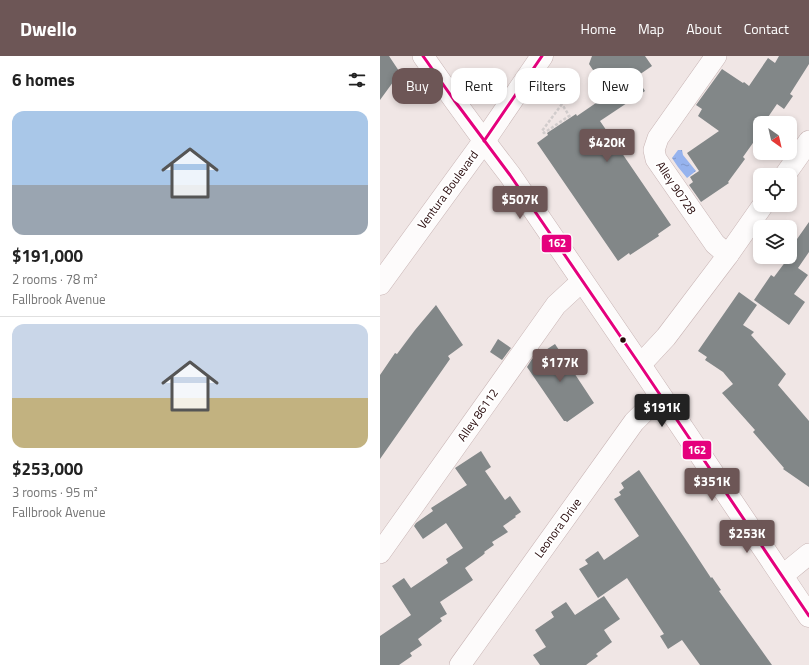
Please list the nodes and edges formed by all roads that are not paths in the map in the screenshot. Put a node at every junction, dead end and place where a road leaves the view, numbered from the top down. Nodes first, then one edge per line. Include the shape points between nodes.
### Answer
1 (423, 56) edge
2 (542, 56) edge
3 (716, 56) edge
4 (484, 141) junction
5 (809, 141) edge
6 (790, 168) edge
7 (759, 212) edge
8 (728, 256) junction
9 (582, 281) junction
10 (380, 284) edge
11 (640, 365) junction
12 (660, 396) junction
13 (380, 553) edge
14 (809, 554) edge
15 (782, 576) junction
16 (809, 616) edge
17 (460, 665) edge

1 - 4 street
2 - 4 main road, Ventura Boulevard
3 - 8 street, Alley 90728 via 658,138 654,150 656,159 714,244
4 - 9 main road
4 - 10 main road, Ventura Boulevard
5 - 6 street
7 - 8 street
8 - 11 street via 666,337
9 - 11 main road
9 - 13 street, Alley 86112 via 556,305
11 - 12 main road
12 - 15 main road
12 - 17 street, Leonora Drive via 634,422
14 - 15 street
15 - 16 main road

